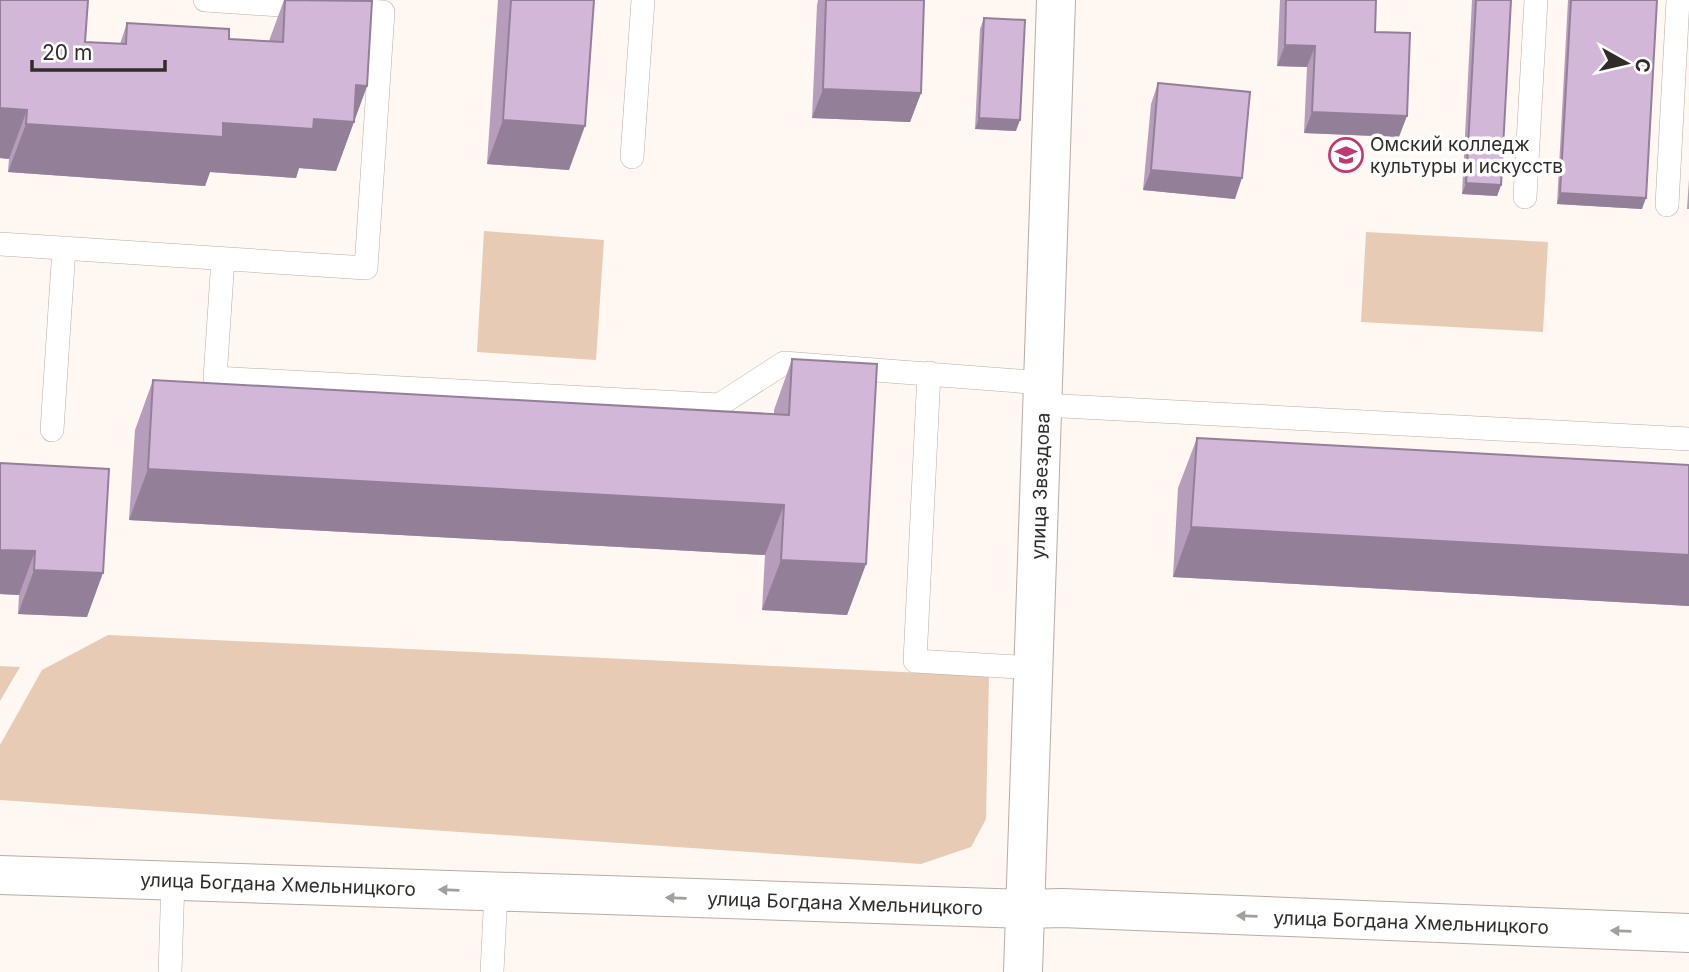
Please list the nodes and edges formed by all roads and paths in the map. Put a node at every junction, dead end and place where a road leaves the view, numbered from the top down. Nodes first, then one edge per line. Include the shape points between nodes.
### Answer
1 (205, 0) edge
2 (643, 0) edge
3 (1056, 0) edge
4 (1536, 0) edge
5 (1678, 0) edge
6 (632, 156) dead end
7 (1525, 197) dead end
8 (1667, 205) dead end
9 (0, 244) edge
10 (64, 248) junction
11 (223, 259) junction
12 (929, 373) junction
13 (1043, 394) junction
14 (52, 430) dead end
15 (1689, 439) edge
16 (1034, 668) junction
17 (0, 875) edge
18 (173, 881) junction
19 (496, 892) junction
20 (1025, 909) junction
21 (1689, 933) edge
22 (170, 972) edge
23 (492, 972) edge
24 (1023, 972) edge

1 - 11 lane via 383,12 366,268
2 - 6 lane
3 - 13 main road, улица Звездова
4 - 7 lane
5 - 8 lane
9 - 10 lane
10 - 11 lane
10 - 14 lane
11 - 12 lane via 215,377 719,405 784,363
12 - 13 lane
12 - 16 lane via 915,661
13 - 15 lane
13 - 16 main road, улица Звездова
16 - 20 main road, улица Звездова
17 - 18 main road, улица Богдана Хмельницкого
19 -> 18 main road, улица Богдана Хмельницкого
18 - 22 lane
20 -> 19 main road, улица Богдана Хмельницкого
19 - 23 lane
21 -> 20 main road, улица Богдана Хмельницкого
20 - 24 main road, улица Звездова

